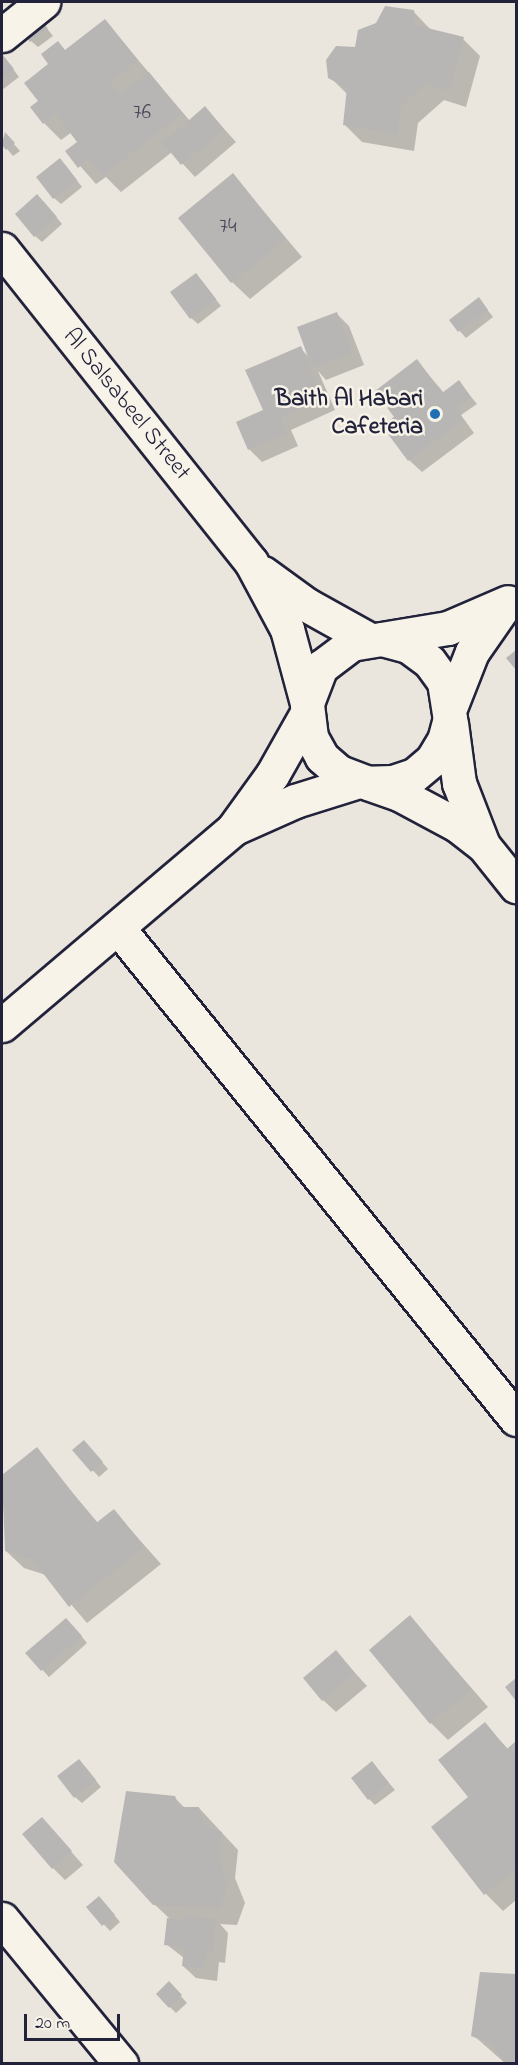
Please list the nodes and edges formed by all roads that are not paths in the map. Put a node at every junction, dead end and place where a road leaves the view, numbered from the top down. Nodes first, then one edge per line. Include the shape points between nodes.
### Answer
1 (43, 2) edge
2 (2, 34) edge
3 (2, 249) edge
4 (251, 562) junction
5 (512, 598) edge
6 (376, 639) junction
7 (306, 709) junction
8 (450, 713) junction
9 (364, 782) junction
10 (233, 830) junction
11 (483, 845) junction
12 (516, 886) edge
13 (118, 928) junction
14 (2, 1025) edge
15 (516, 1419) edge
16 (2, 1919) edge
17 (121, 2064) edge

1 - 2 street
3 - 4 street, Al Salsabeel Street
4 - 6 street, Al Salsabeel Street via 307,605
4 - 7 street, Al Salsabeel Street via 287,629
5 - 6 street via 448,628
5 - 8 street via 472,652
6 - 7 street via 351,644 321,667
6 - 8 street via 408,646 429,661 444,682
7 - 9 street via 311,737 322,757 339,772
7 - 10 street via 272,775
8 - 9 street via 444,740 432,760 414,775 392,783
8 - 11 street via 459,783
9 - 10 street via 295,801
9 - 11 street via 429,808
10 - 13 street
11 - 12 street
13 - 14 street
13 - 15 street
16 - 17 street

